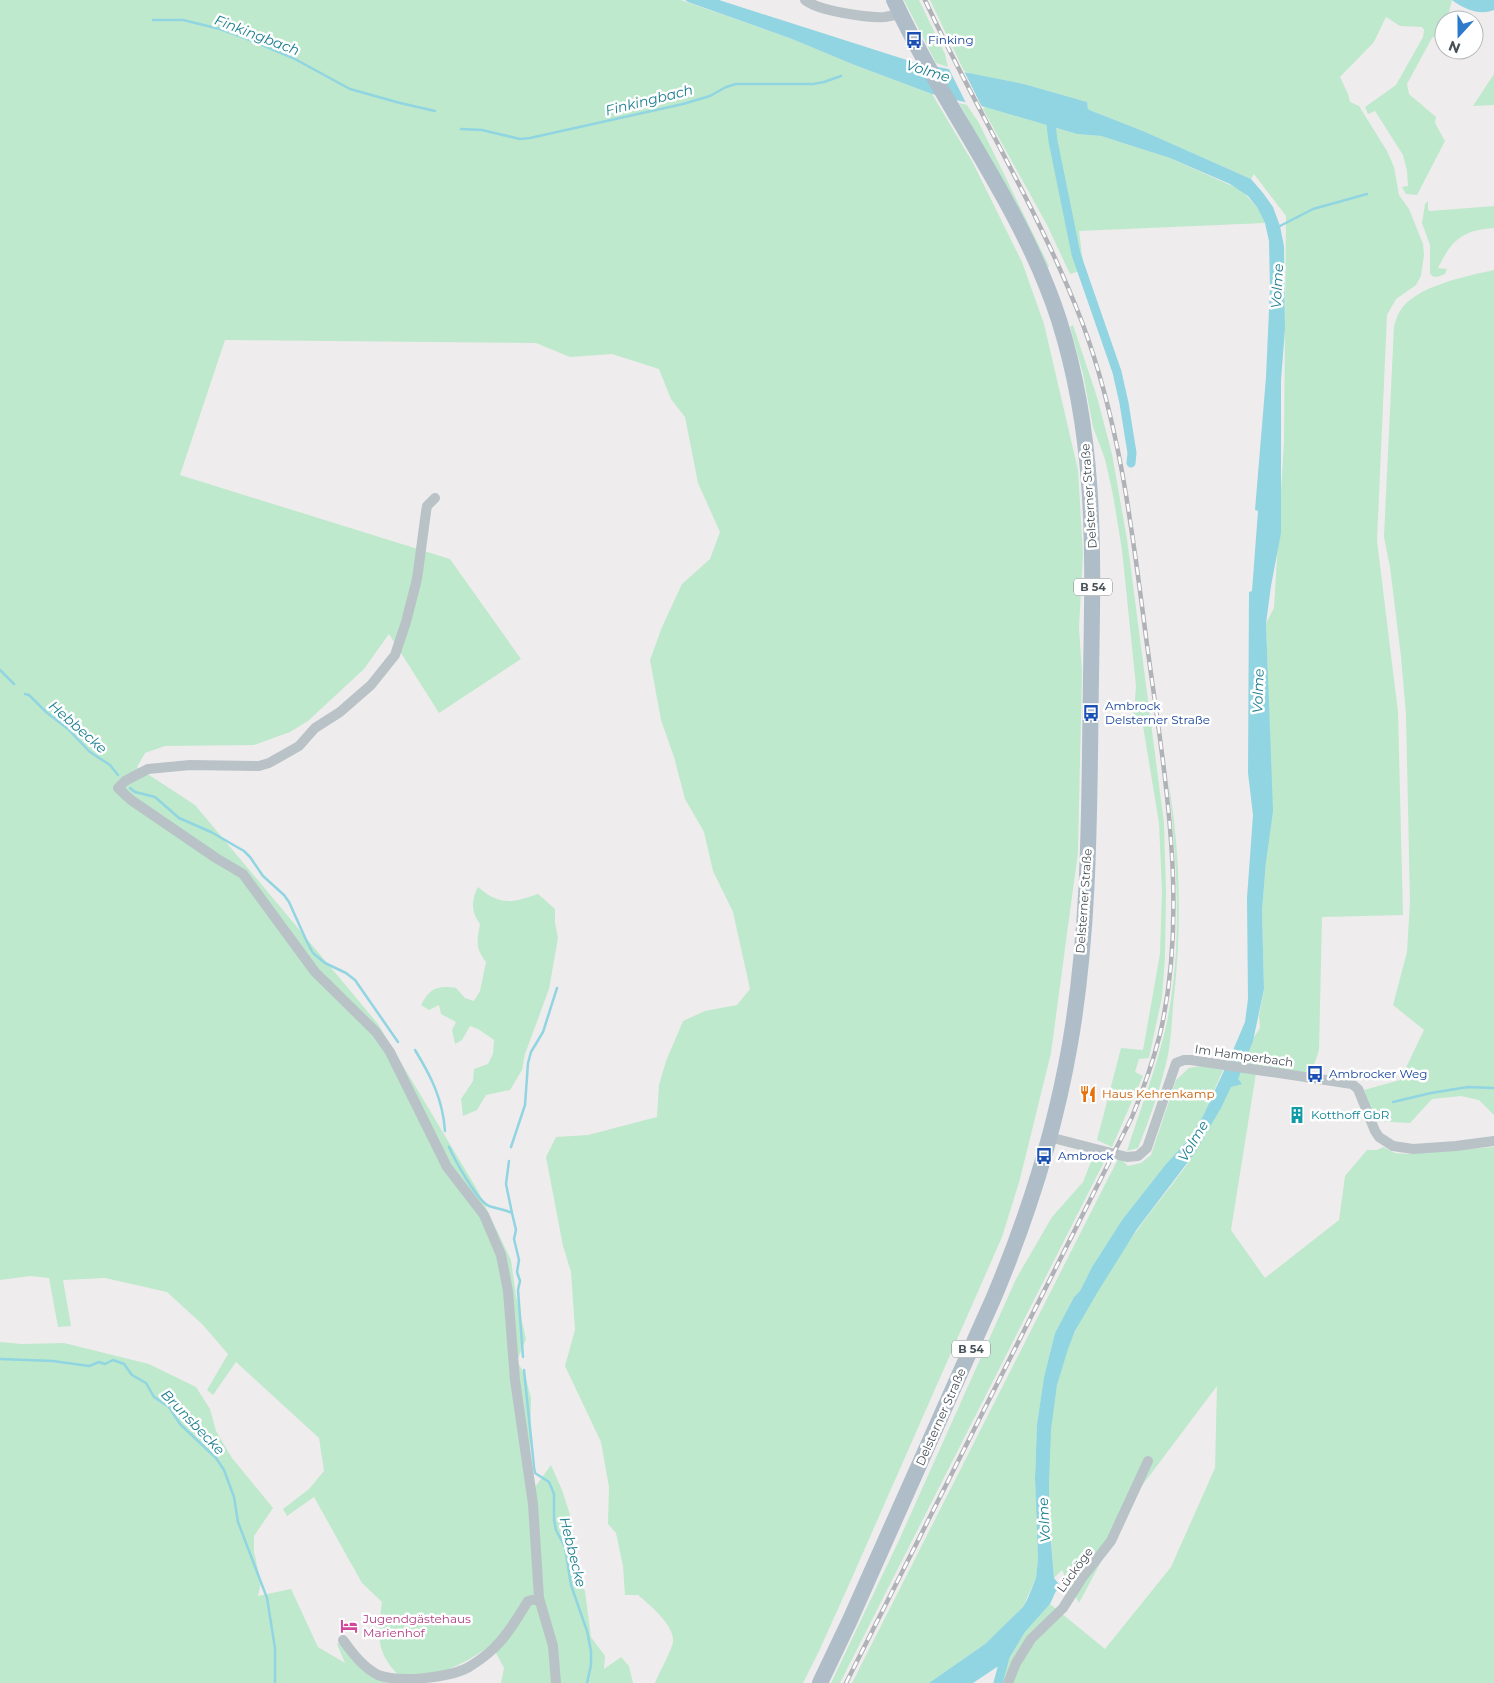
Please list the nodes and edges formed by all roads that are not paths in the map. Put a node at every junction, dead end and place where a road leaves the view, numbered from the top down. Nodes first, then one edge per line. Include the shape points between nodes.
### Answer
1 (806, 0) edge
2 (897, 7) edge
3 (435, 498) dead end
4 (1049, 1137) junction
5 (1494, 1141) edge
6 (1148, 1461) dead end
7 (538, 1598) junction
8 (343, 1640) dead end
9 (556, 1683) edge
10 (820, 1683) edge
11 (1008, 1683) edge

1 - 2 street via 845,14 884,17
2 - 4 main road, Delsterner Straße / B 54 via 1020,229 1048,289 1073,369 1084,427 1090,472 1093,561 1086,891 1076,1007 1065,1073
3 - 7 street via 427,506 416,580 402,634 394,655 371,685 316,728 299,746 269,763 148,769 118,788 208,853 243,874 316,972 376,1032 390,1052 447,1167 484,1215 501,1255 508,1291 515,1380 533,1504
4 - 5 street, Im Hamperbach via 1127,1157 1138,1156 1147,1148 1176,1063 1184,1060 1347,1082 1360,1092 1375,1132 1386,1143 1400,1148
4 - 10 main road, Delsterner Straße / B 54 via 1009,1262
6 - 11 street, Lücköge via 1111,1541 1063,1608 1031,1639 1016,1662
7 - 8 street via 528,1601 494,1648 468,1668 434,1677 400,1679 379,1675 360,1663
7 - 9 street via 553,1646

